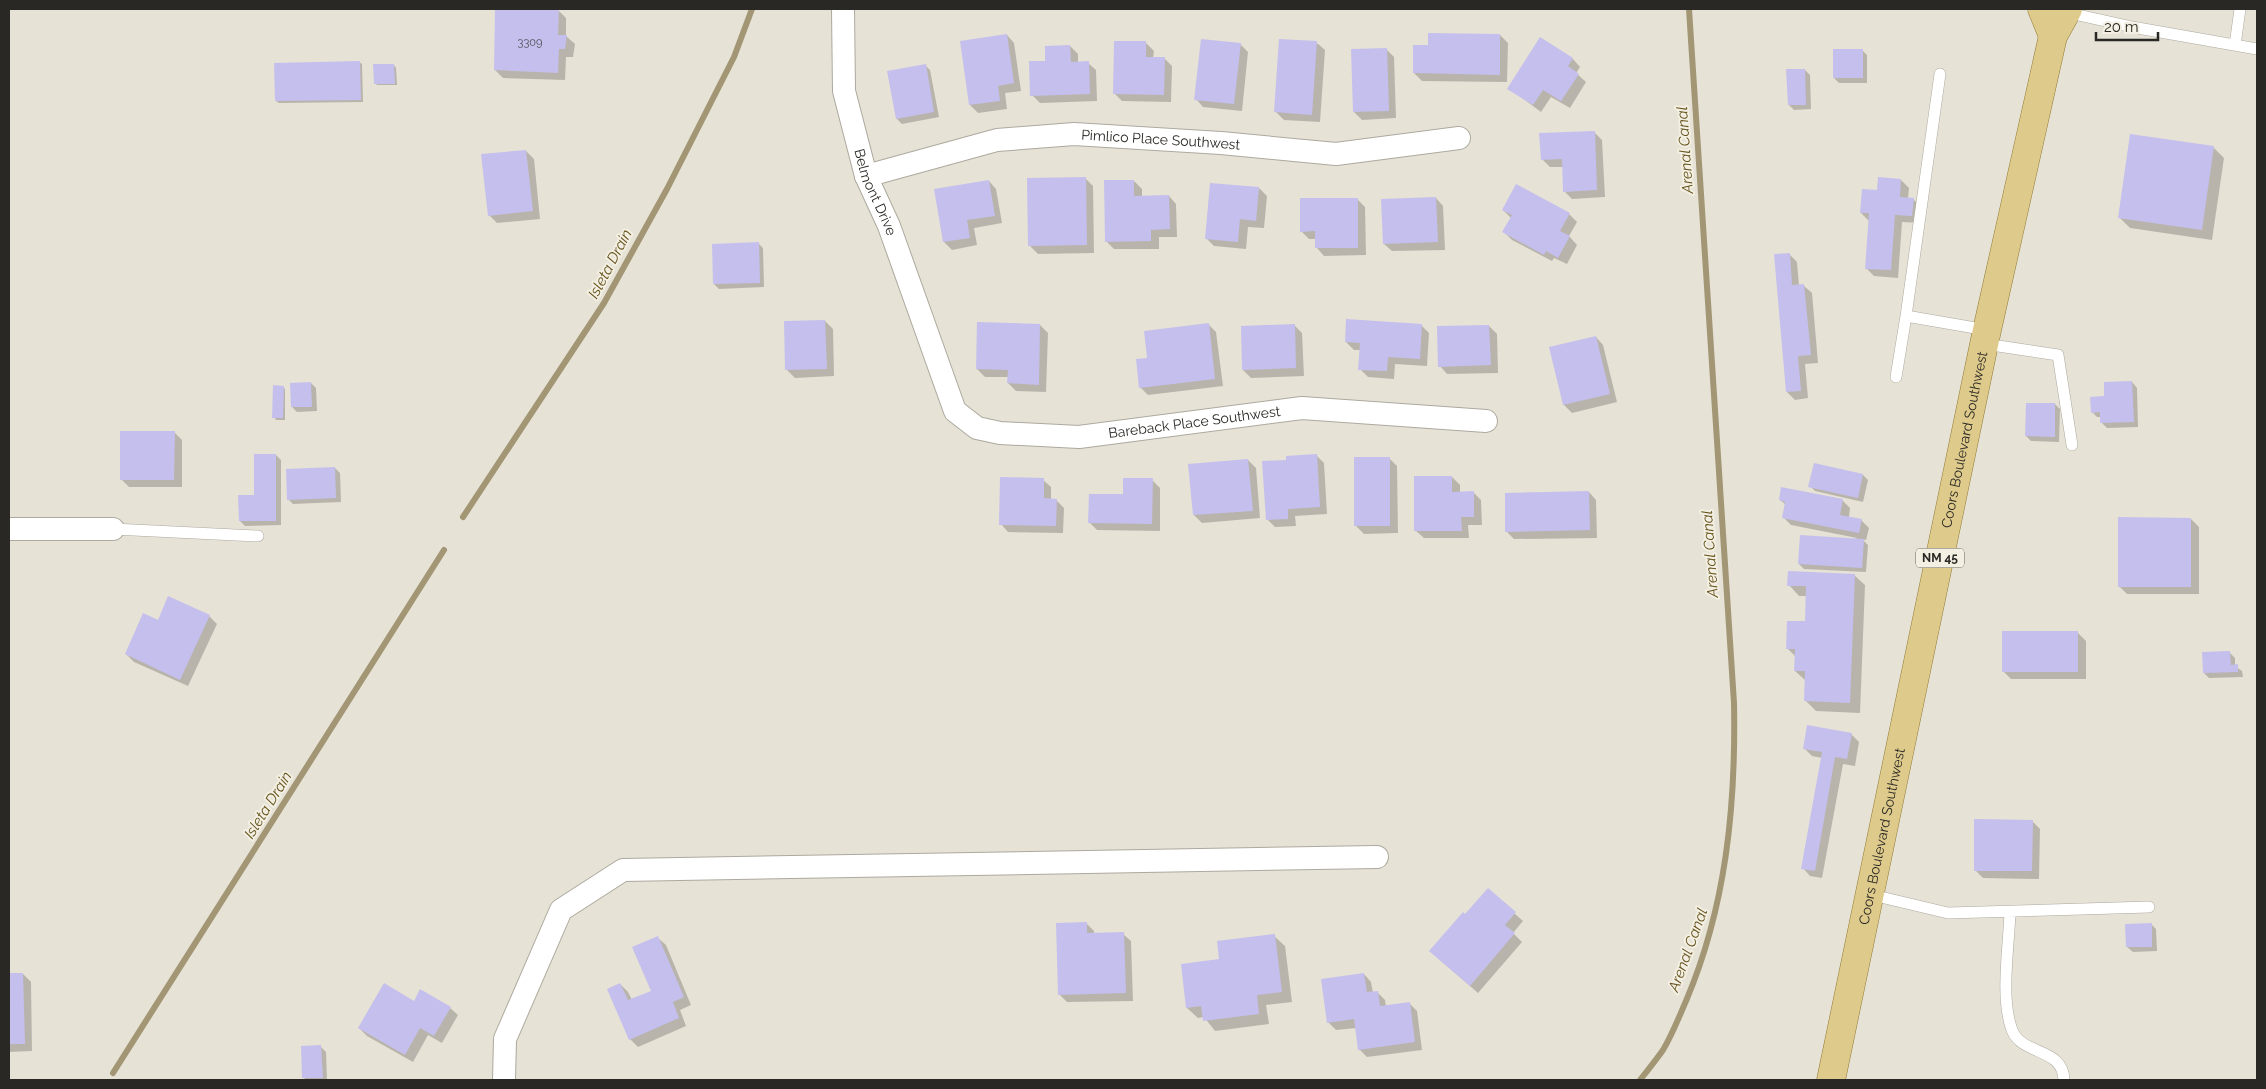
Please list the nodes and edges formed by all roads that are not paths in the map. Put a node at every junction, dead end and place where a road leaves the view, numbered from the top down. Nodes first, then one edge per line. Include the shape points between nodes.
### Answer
1 (843, 9) edge
2 (2240, 9) edge
3 (2054, 10) edge
4 (2234, 45) junction
5 (2257, 49) edge
6 (1940, 74) dead end
7 (1458, 138) dead end
8 (866, 176) junction
9 (1906, 316) junction
10 (1986, 337) junction
11 (938, 367) joint
12 (1896, 377) dead end
13 (1486, 421) dead end
14 (2072, 445) dead end
15 (9, 529) edge
16 (113, 529) joint
17 (258, 536) dead end
18 (1377, 857) dead end
19 (1868, 894) junction
20 (2149, 907) dead end
21 (2010, 912) junction
22 (504, 1080) edge
23 (1831, 1080) edge
24 (2064, 1080) edge

1 - 8 street, Belmont Drive via 844,91
2 - 4 lane
3 - 4 lane
3 - 10 main road, Coors Boulevard Southwest / NM 45 via 2053,36
4 - 5 lane
6 - 9 lane
7 - 8 street, Pimlico Place Southwest via 1336,154 1074,134 997,140
8 - 11 street, Belmont Drive via 889,226
9 - 10 lane
9 - 12 lane
10 - 14 lane via 2058,355
10 - 19 main road, Coors Boulevard Southwest / NM 45
11 - 13 street, Bareback Place Southwest via 954,411 977,428 1000,433 1079,437 1302,408
15 - 16 street
16 - 17 lane
18 - 22 street via 623,870 561,910 505,1039
19 - 21 lane via 1948,913
19 - 23 main road, Coors Boulevard Southwest / NM 45
20 - 21 lane
21 - 24 lane via 2006,1002 2012,1030 2025,1046 2050,1055 2060,1066

